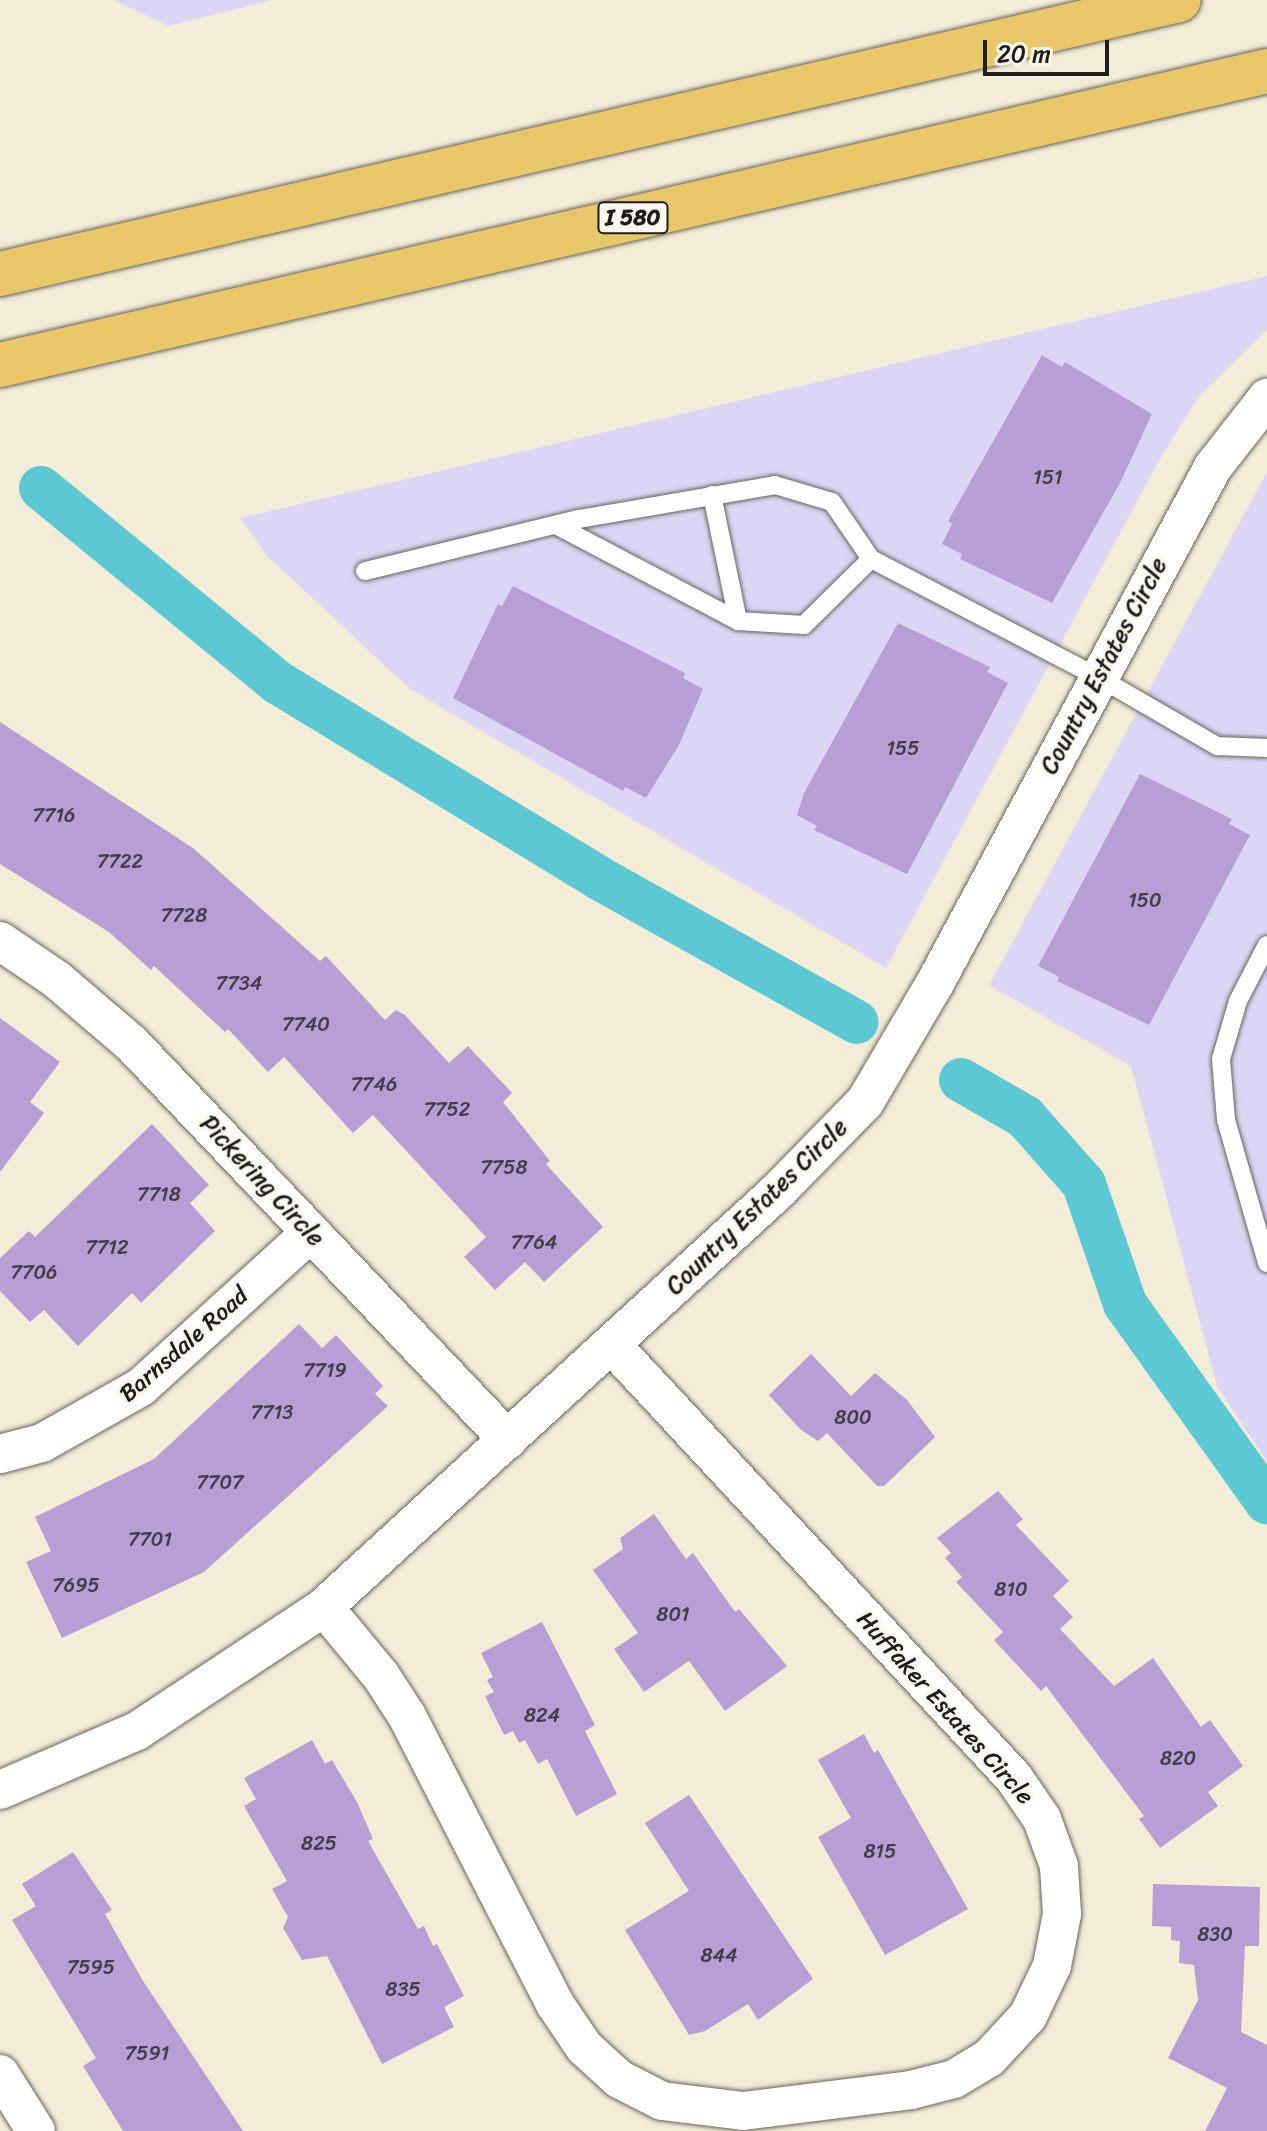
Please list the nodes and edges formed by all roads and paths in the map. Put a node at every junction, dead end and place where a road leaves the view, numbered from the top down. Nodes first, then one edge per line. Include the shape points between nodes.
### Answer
1 (1179, 0) edge
2 (1267, 71) edge
3 (0, 274) edge
4 (0, 365) edge
5 (1267, 398) edge
6 (712, 495) junction
7 (556, 525) junction
8 (871, 559) junction
9 (365, 571) dead end
10 (738, 621) junction
11 (1098, 677) junction
12 (1267, 748) edge
13 (0, 941) edge
14 (1267, 945) edge
15 (310, 1233) junction
16 (1267, 1263) edge
17 (611, 1344) junction
18 (508, 1440) junction
19 (0, 1454) edge
20 (324, 1607) junction
21 (0, 1790) edge
22 (2, 2081) edge
23 (36, 2131) edge

1 - 3 highway
2 - 4 highway, I 580
5 - 11 street, Country Estates Circle via 1213,467
6 - 7 lane
6 - 8 lane via 775,485 832,502
6 - 10 lane
7 - 9 lane
7 - 10 lane
8 - 10 lane via 804,625
8 - 11 lane
11 - 12 lane via 1217,746
11 - 17 street, Country Estates Circle via 920,1011 865,1102
13 - 15 street, Pickering Circle via 56,979 132,1044
14 - 16 lane via 1238,1001 1221,1059 1226,1120
15 - 18 street, Pickering Circle
15 - 19 street, Barnsdale Road via 141,1387 42,1443
17 - 18 street, Country Estates Circle
17 - 20 street, Huffaker Estates Circle via 1014,1778 1042,1819 1059,1866 1062,1914 1052,1966 1028,2016 989,2058 954,2079 911,2090 743,2111 662,2101 619,2079 584,2047 555,2004 407,1716
18 - 20 street, Country Estates Circle
20 - 21 street, Country Estates Circle via 137,1731
22 - 23 street

